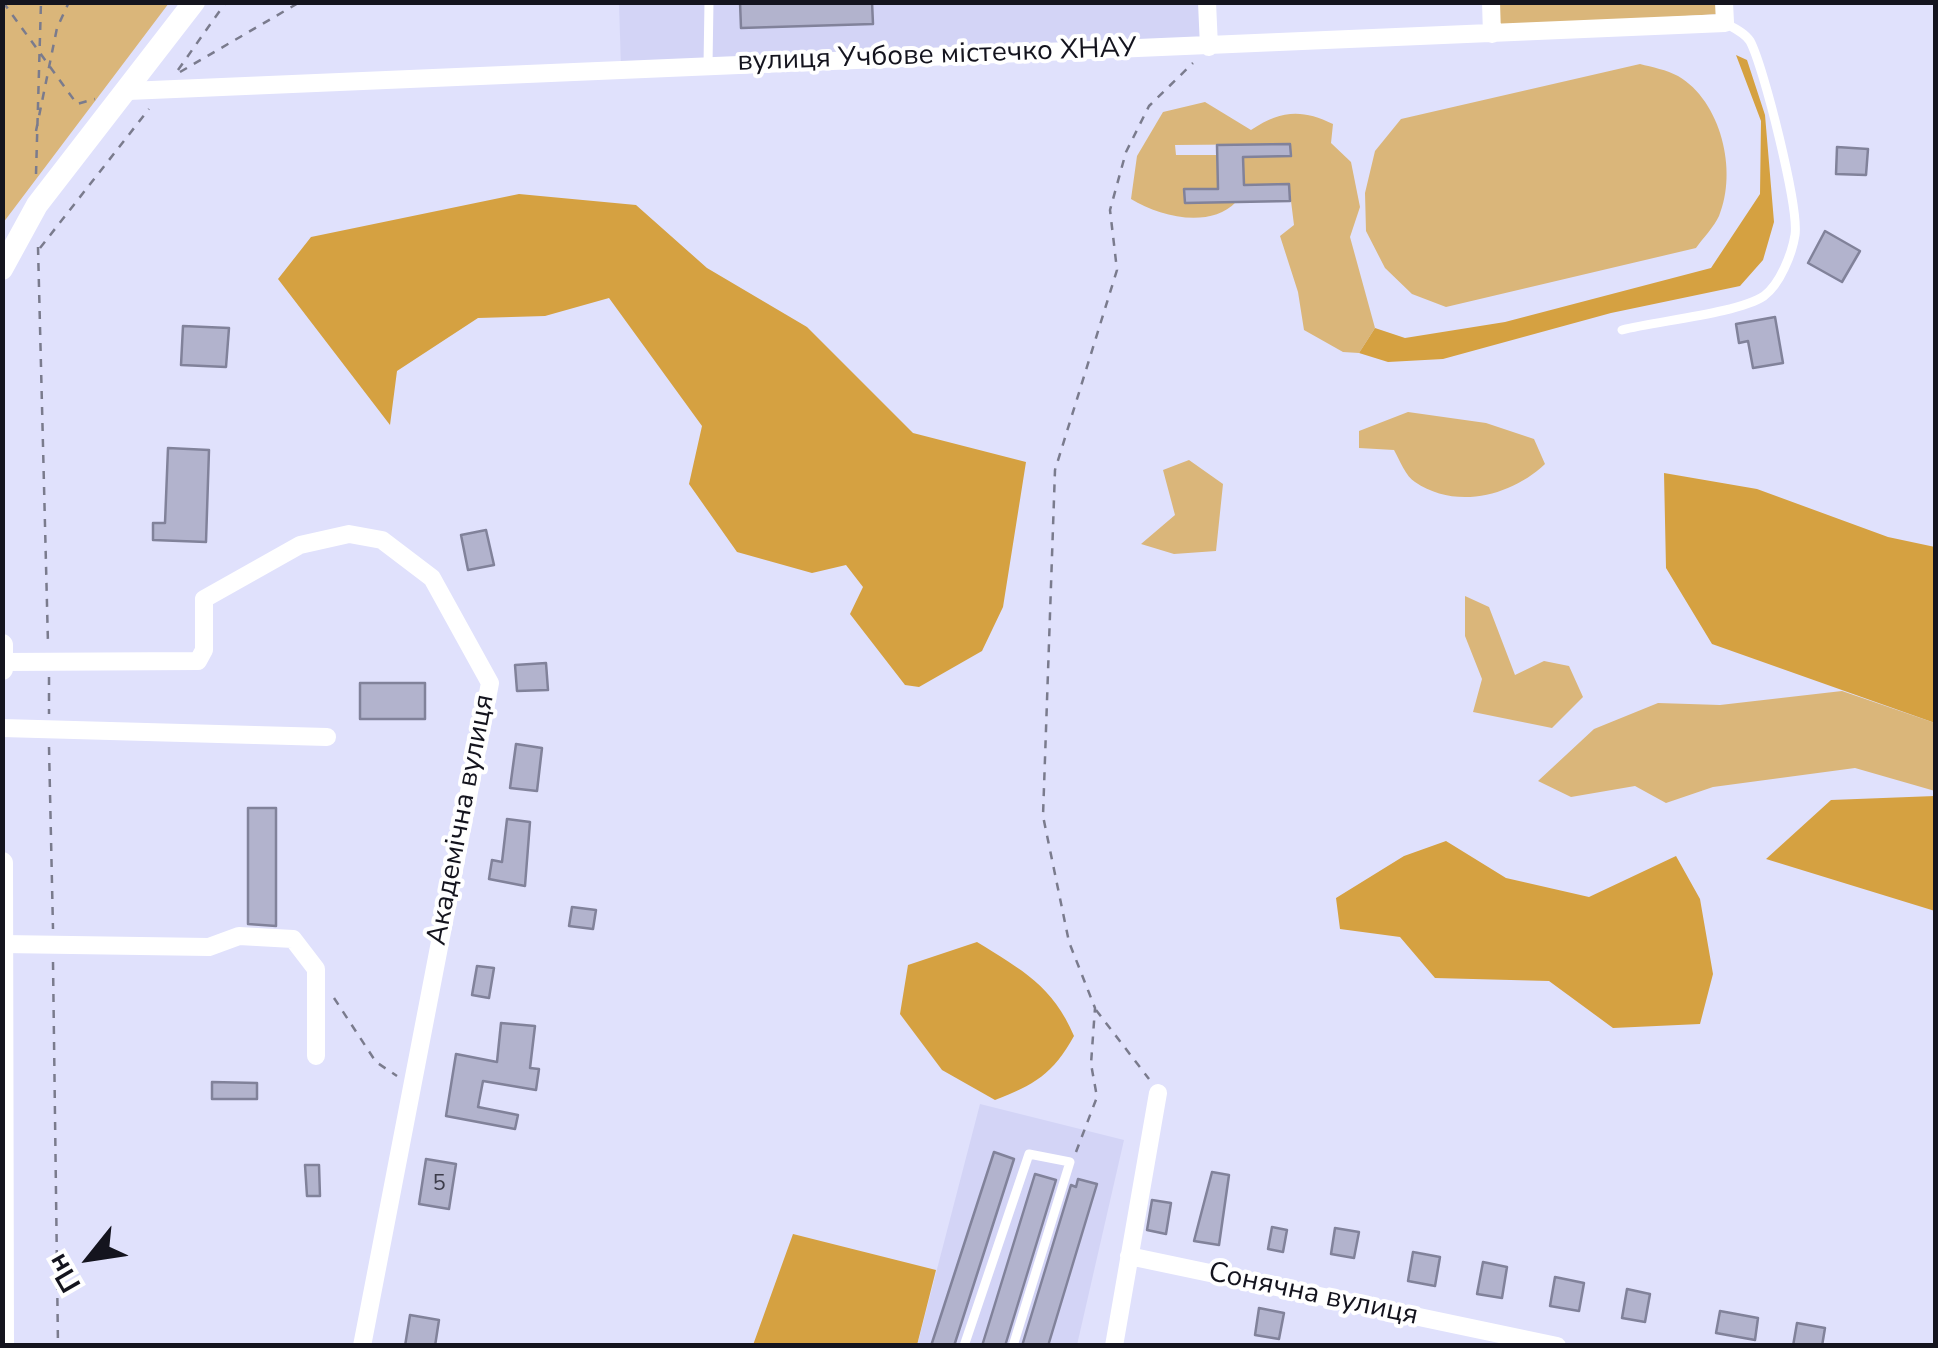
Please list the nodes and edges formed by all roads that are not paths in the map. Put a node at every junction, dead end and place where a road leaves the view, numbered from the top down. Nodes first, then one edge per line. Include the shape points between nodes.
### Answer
1 (194, 2) edge
2 (709, 2) edge
3 (1208, 2) edge
4 (1490, 2) edge
5 (1724, 2) edge
6 (1726, 23) junction
7 (1492, 34) junction
8 (1209, 47) junction
9 (708, 64) junction
10 (128, 91) junction
11 (2, 269) edge
12 (1622, 330) dead end
13 (2, 645) edge
14 (3, 665) edge
15 (2, 728) edge
16 (327, 737) dead end
17 (2, 864) edge
18 (4, 944) edge
19 (316, 1056) dead end
20 (1158, 1092) road end
21 (1128, 1256) junction
22 (4, 1346) edge
23 (362, 1346) edge
24 (964, 1346) edge
25 (1014, 1346) edge
26 (1114, 1346) edge
27 (1557, 1346) edge

1 - 10 street
2 - 9 lane
3 - 8 street
4 - 7 street
5 - 6 street
6 - 7 street, вулиця Учбове містечко ХНАУ
6 - 12 lane via 1748,37 1766,85 1796,231 1788,260 1765,295 1732,309
7 - 8 street, вулиця Учбове містечко ХНАУ
8 - 9 street, вулиця Учбове містечко ХНАУ
9 - 10 street, вулиця Учбове містечко ХНАУ
10 - 11 street via 37,205
13 - 14 street
14 - 23 street, Академічна вулиця via 198,661 204,599 300,545 349,534 382,540 432,578 490,683
15 - 16 street
17 - 18 street
18 - 19 street via 209,947 240,936 293,938 308,954 316,979
18 - 22 street
20 - 21 street
21 - 26 street
21 - 27 street, Сонячна вулиця
24 - 25 lane via 1029,1154 1070,1162

